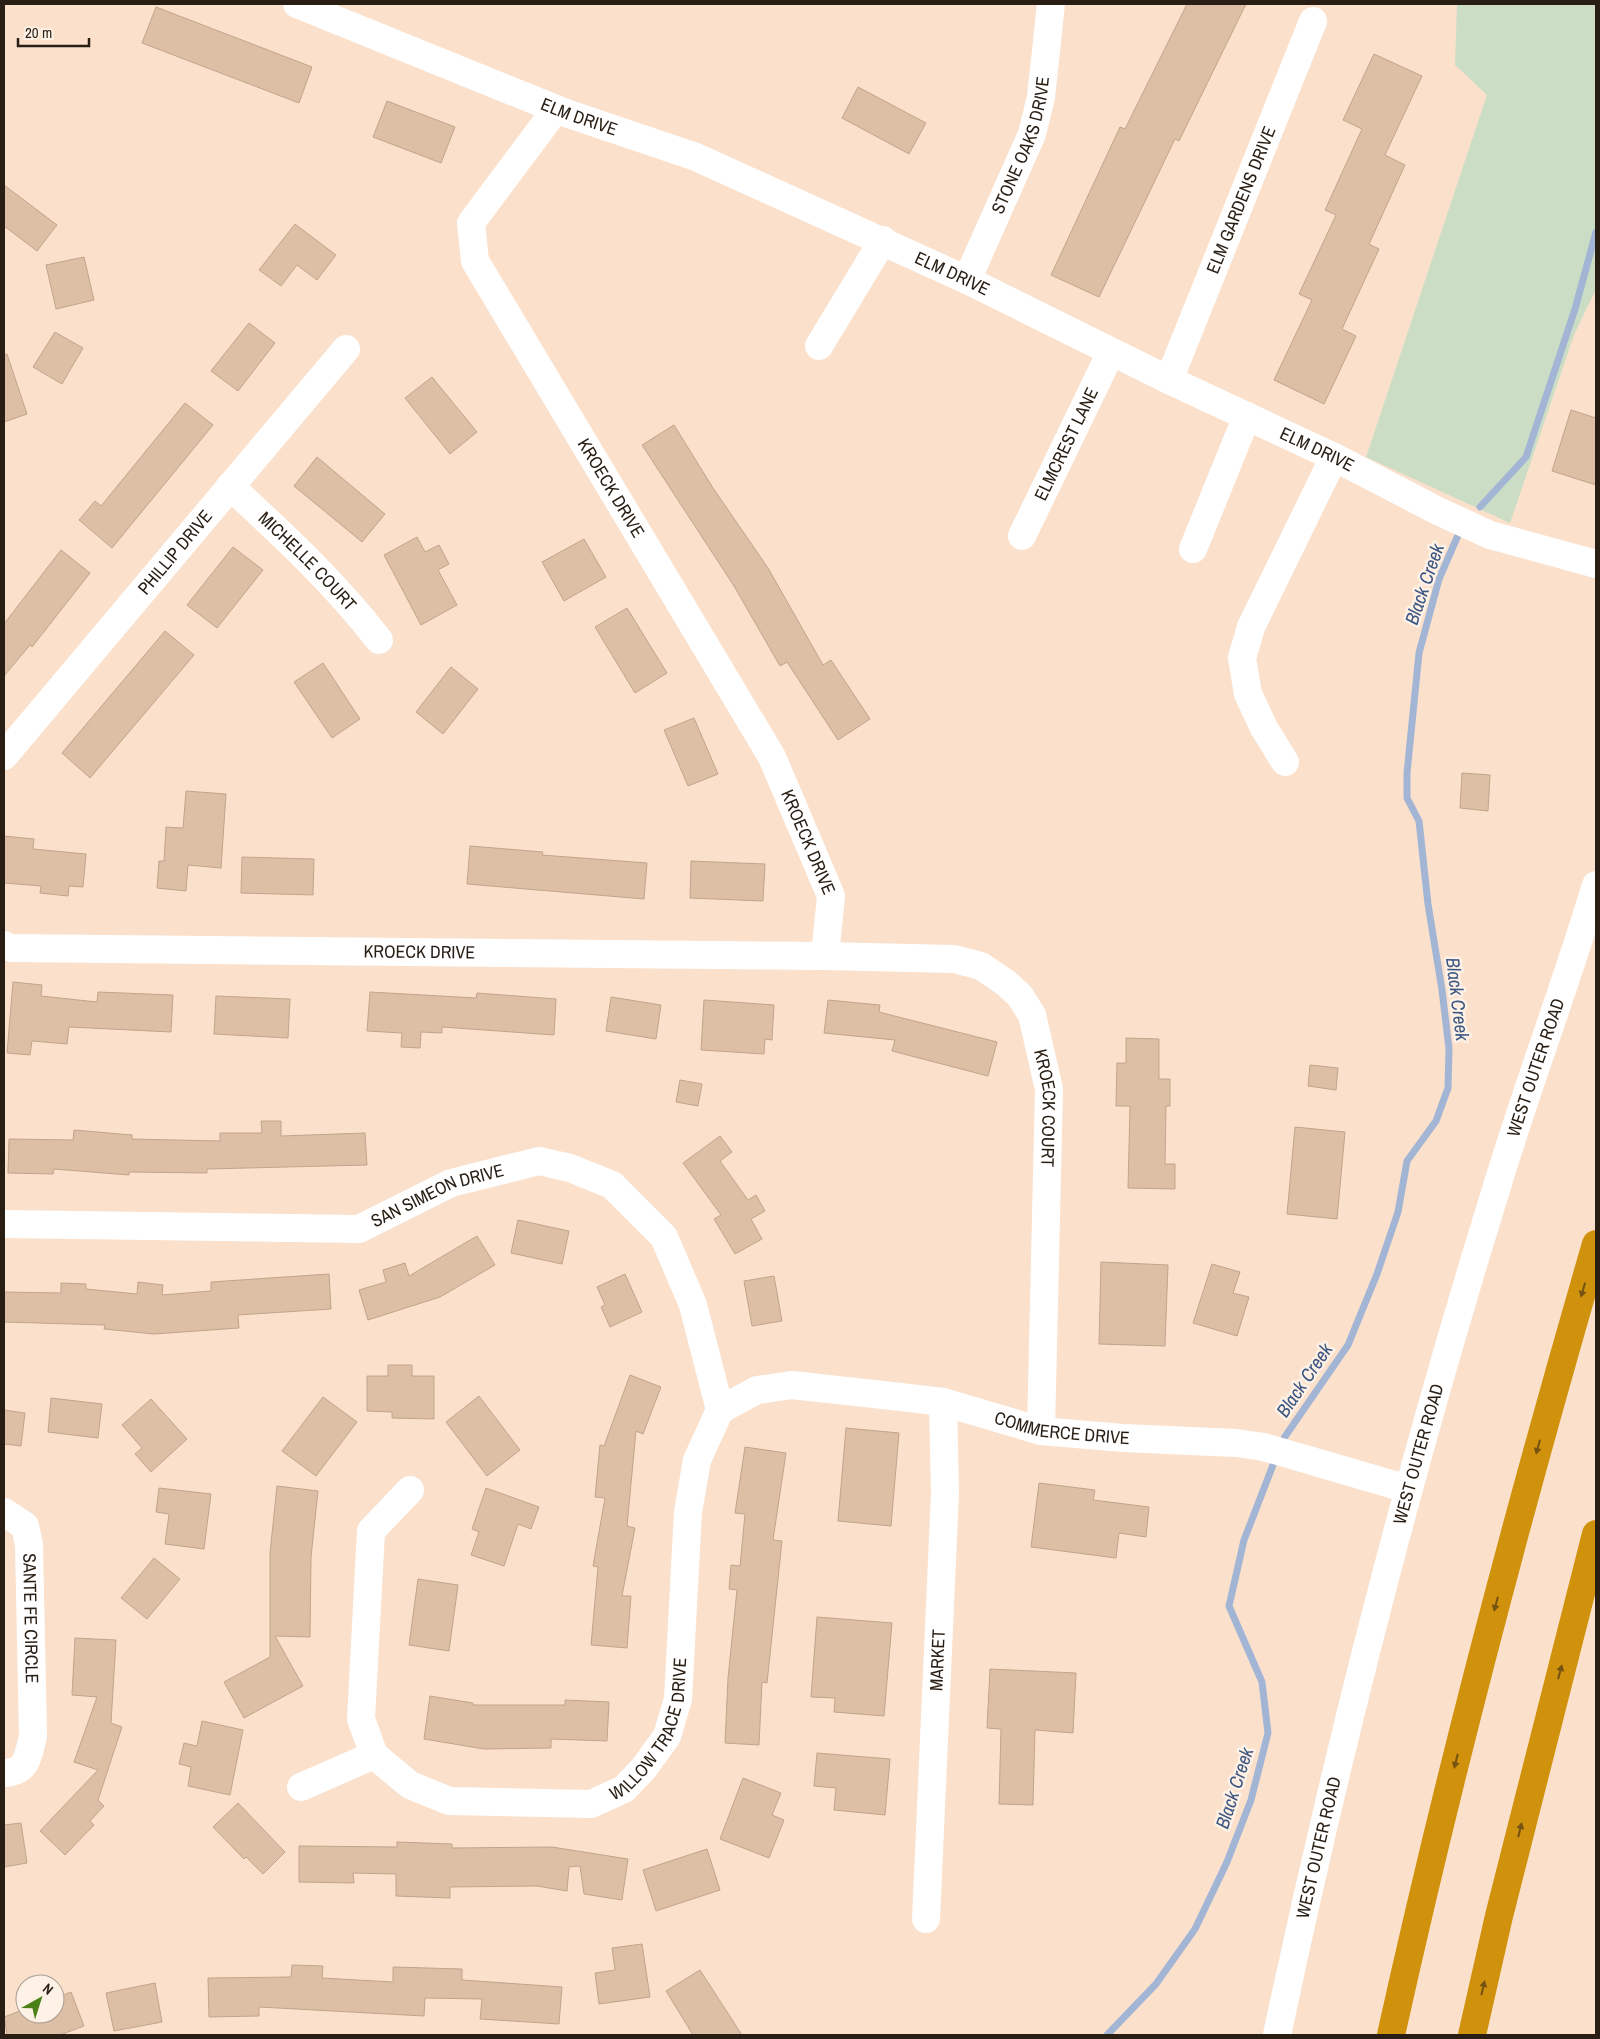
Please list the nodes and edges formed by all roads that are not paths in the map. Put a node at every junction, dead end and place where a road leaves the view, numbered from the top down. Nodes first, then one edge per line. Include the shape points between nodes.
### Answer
1 (297, 4) edge
2 (1050, 4) edge
3 (1313, 21) dead end
4 (556, 109) junction
5 (883, 240) junction
6 (967, 280) junction
7 (819, 346) dead end
8 (346, 349) dead end
9 (1111, 352) junction
10 (1169, 380) junction
11 (1247, 416) junction
12 (1334, 457) junction
13 (230, 486) junction
14 (1022, 536) dead end
15 (1193, 549) dead end
16 (1596, 564) edge
17 (379, 640) dead end
18 (4, 756) edge
19 (1285, 762) dead end
20 (1596, 885) edge
21 (4, 945) edge
22 (825, 956) junction
23 (4, 1224) edge
24 (1596, 1244) edge
25 (943, 1402) junction
26 (720, 1410) junction
27 (1041, 1432) junction
28 (1408, 1489) junction
29 (410, 1490) dead end
30 (4, 1512) edge
31 (1596, 1534) edge
32 (374, 1755) junction
33 (4, 1773) edge
34 (301, 1787) dead end
35 (926, 1919) dead end
36 (1277, 2035) edge
37 (1391, 2035) edge
38 (1472, 2035) edge

1 - 4 street, ELM DRIVE
2 - 6 street, STONE OAKS DRIVE via 1041,98 1032,134
3 - 10 street, ELM GARDENS DRIVE
4 - 5 street, ELM DRIVE via 696,156
4 - 22 street, KROECK DRIVE via 471,223 475,261 772,757 831,896
5 - 6 street, ELM DRIVE
5 - 7 street
6 - 9 street, ELM DRIVE
8 - 13 street, PHILLIP DRIVE
9 - 10 street, ELM DRIVE
9 - 14 street, ELMCREST LANE
10 - 11 street, ELM DRIVE
11 - 12 street, ELM DRIVE
11 - 15 street
12 - 16 street, ELM DRIVE via 1490,535
12 - 19 street via 1252,627 1242,658 1248,694
13 - 17 street, MICHELLE COURT via 306,556
13 - 18 street, PHILLIP DRIVE
20 - 28 street, WEST OUTER ROAD via 1495,1192
21 - 22 street, KROECK DRIVE via 10,948
22 - 27 street, KROECK COURT via 954,959 981,966 1020,996 1032,1015 1050,1089
23 - 26 street, SAN SIMEON DRIVE via 359,1228 451,1183 539,1161 570,1168 612,1185 664,1237 693,1305
24 -> 37 highway via 1446,1797
25 - 26 street, COMMERCE DRIVE via 792,1385 757,1390
25 - 27 street, COMMERCE DRIVE
25 - 35 street, MARKET via 945,1493
26 - 32 street, WILLOW TRACE DRIVE via 697,1460 688,1512 678,1699 667,1736 624,1789 591,1804 449,1802 410,1785
27 - 28 street, COMMERCE DRIVE via 1264,1447
28 - 36 street, WEST OUTER ROAD via 1315,1856
29 - 32 street via 371,1531 361,1718
30 - 33 street, SANTE FE CIRCLE via 25,1526 29,1545 33,1736 26,1763 15,1773
38 -> 31 highway via 1515,1850
32 - 34 street

